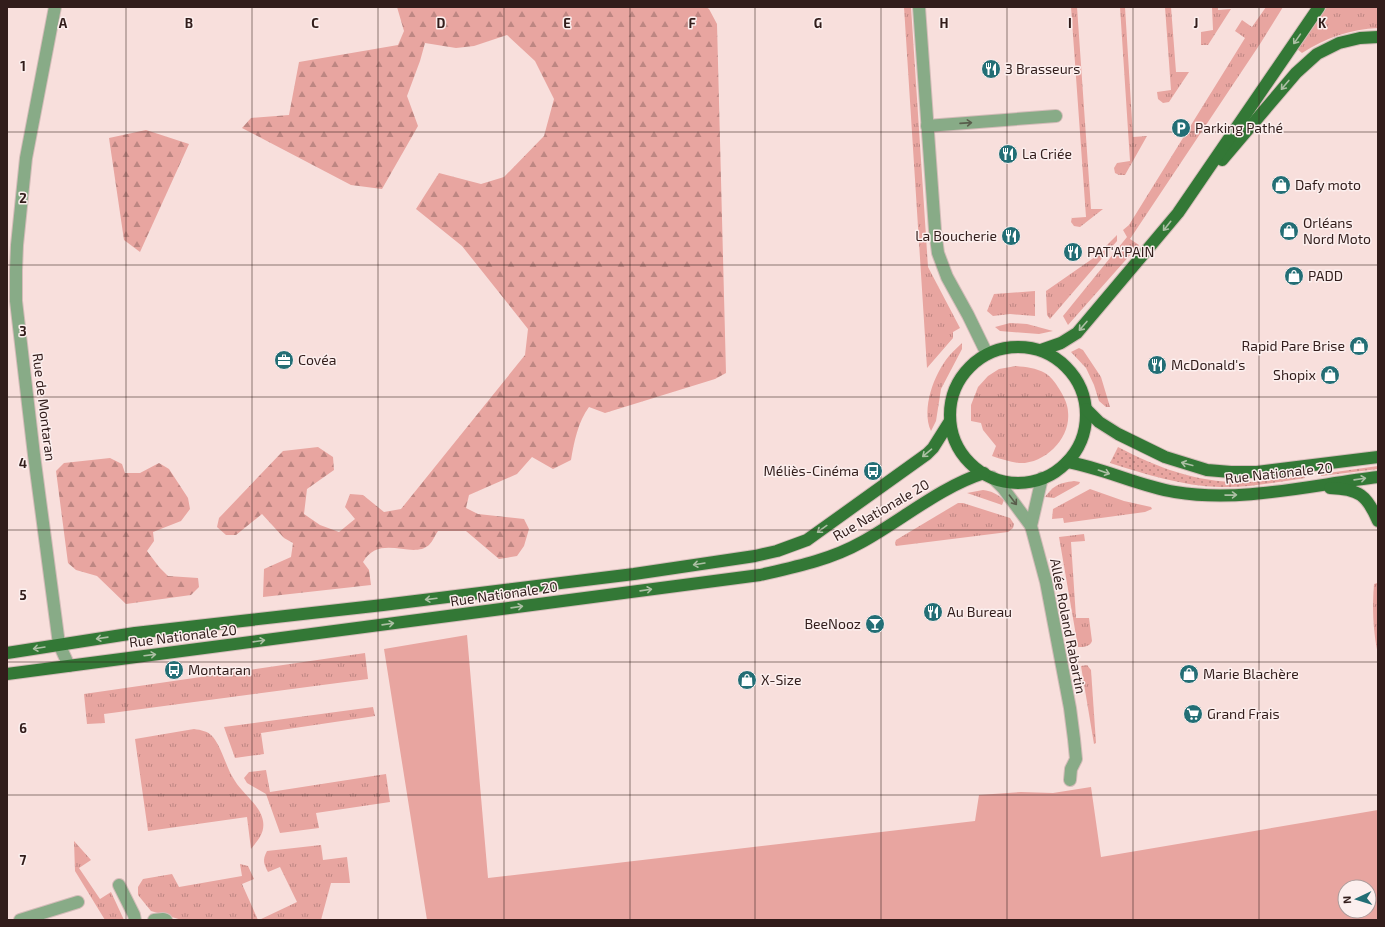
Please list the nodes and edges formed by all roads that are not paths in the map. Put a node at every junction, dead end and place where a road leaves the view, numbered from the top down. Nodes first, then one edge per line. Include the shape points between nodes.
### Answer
1 (55, 7) edge
2 (919, 7) edge
3 (1319, 7) edge
4 (1378, 37) edge
5 (1056, 116) dead end
6 (927, 126) junction
7 (1178, 213) junction
8 (1041, 350) junction
9 (987, 354) junction
10 (1086, 409) junction
11 (950, 421) junction
12 (1378, 457) edge
13 (1067, 462) junction
14 (988, 475) junction
15 (1378, 477) edge
16 (1042, 478) junction
17 (1297, 488) junction
18 (1378, 521) edge
19 (1031, 526) junction
20 (59, 644) junction
21 (7, 653) edge
22 (69, 666) junction
23 (7, 674) edge
24 (1070, 780) dead end
25 (119, 885) dead end
26 (78, 902) dead end
27 (20, 920) edge
28 (135, 920) edge
29 (154, 920) edge
30 (166, 920) edge

1 - 20 street, Rue de Montaran via 26,158 17,245 16,294
2 - 6 street
3 -> 7 main road
4 -> 7 main road via 1339,43 1317,54 1296,73
6 -> 5 street
6 - 9 street via 938,253 946,277
7 -> 8 main road via 1077,333 1061,344
8 - 9 main road, Rue Nationale 20 via 1023,346 1004,348
8 - 10 main road, Rue Nationale 20 via 1058,360 1072,373 1081,390
9 - 11 main road, Rue Nationale 20 via 970,366 958,382 951,401
12 -> 10 main road, Rue Nationale 20 via 1255,472 1207,470 1165,457 1118,434 1099,422
10 - 13 main road, Rue Nationale 20 via 1084,428 1078,446
11 - 14 main road, Rue Nationale 20 via 956,442 967,460
11 -> 20 main road, Rue Nationale 20 via 927,454 807,540 777,551 634,574
13 - 16 main road, Rue Nationale 20
13 -> 17 main road, Rue Nationale 20 via 1151,487 1177,492 1223,495
14 - 16 main road, Rue Nationale 20 via 1008,482
14 -> 19 street via 1003,488
22 -> 14 main road, Rue Nationale 20 via 760,575 824,559 861,543 969,478
17 -> 15 main road, Rue Nationale 20
16 - 19 street, Allée Roland Rabartin
17 - 18 main road via 1332,488 1357,492 1372,506
19 - 24 street, Allée Roland Rabartin via 1046,582 1072,724 1076,759
20 -> 21 main road, Rue Nationale 20
20 - 22 street, Rue de Montaran
22 - 23 main road, Rue Nationale 20
25 - 28 street
26 - 27 street
29 - 30 street

